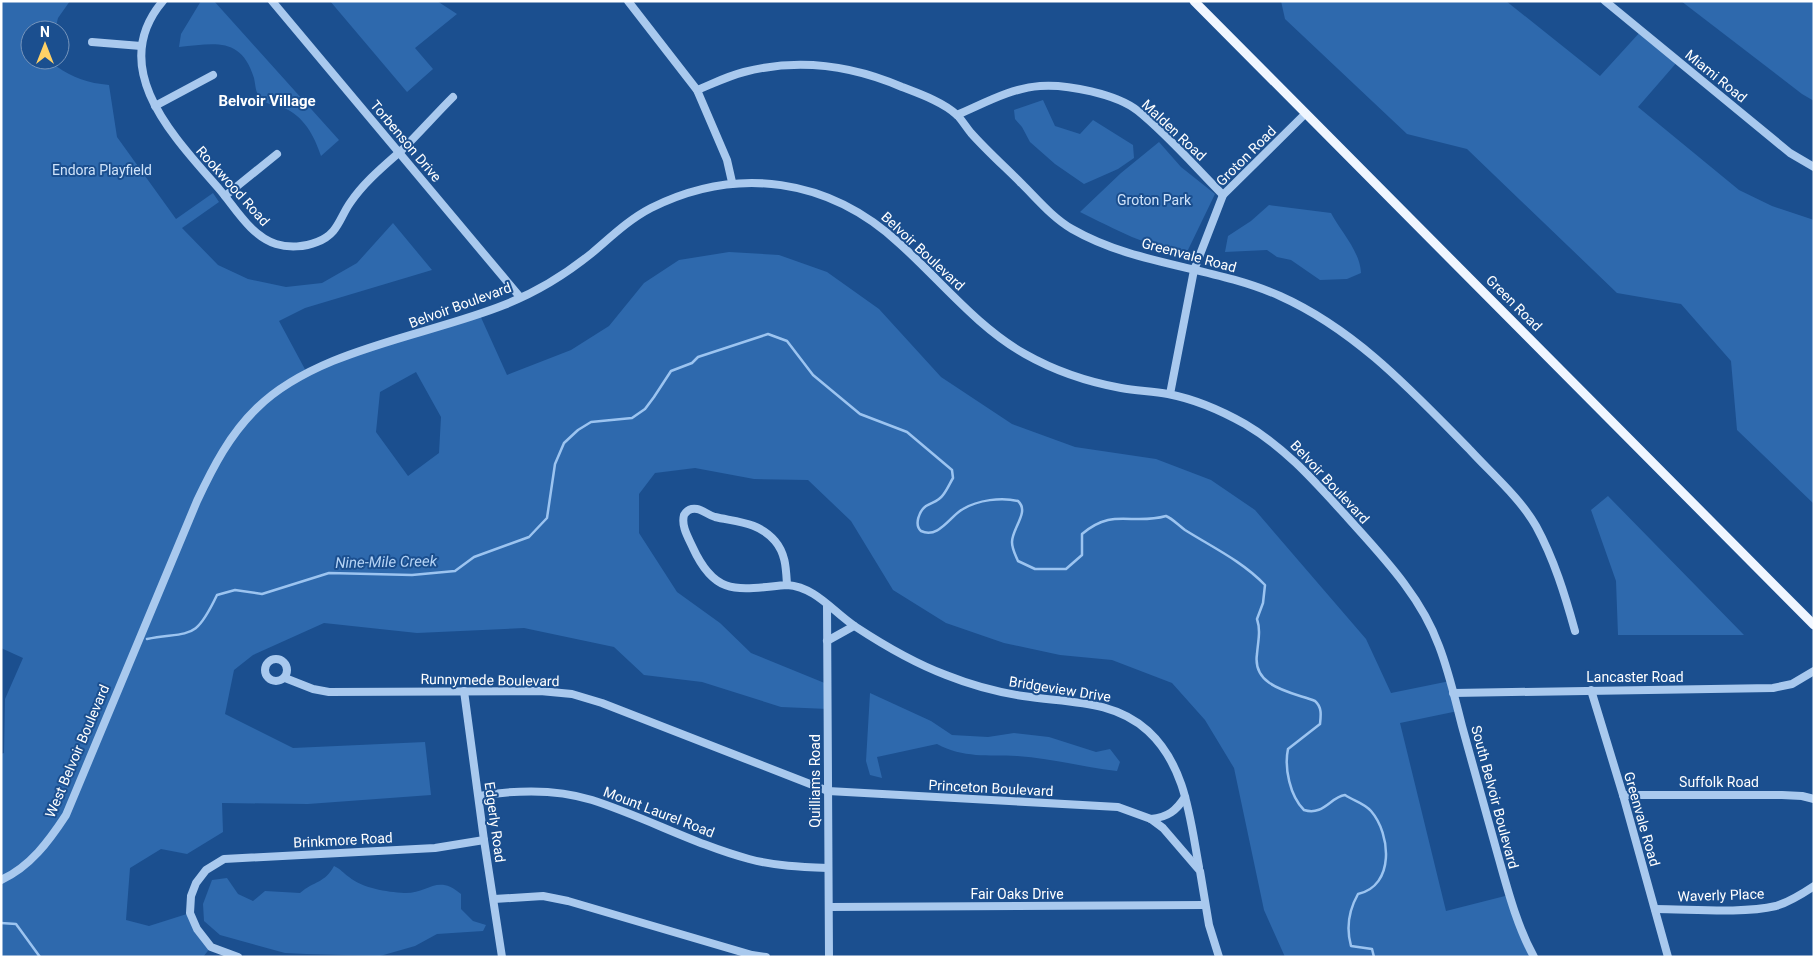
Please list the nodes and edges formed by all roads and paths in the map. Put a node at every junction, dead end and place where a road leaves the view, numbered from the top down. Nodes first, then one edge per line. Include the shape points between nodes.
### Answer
1 (163, 1) edge
2 (272, 1) edge
3 (628, 1) edge
4 (1194, 1) edge
5 (1605, 1) edge
6 (92, 42) dead end
7 (141, 46) junction
8 (213, 75) dead end
9 (697, 90) junction
10 (453, 97) dead end
11 (155, 106) junction
12 (957, 115) junction
13 (1304, 115) junction
14 (398, 153) junction
15 (277, 154) dead end
16 (1814, 167) edge
17 (732, 182) junction
18 (1223, 195) junction
19 (225, 196) junction
20 (1194, 270) junction
21 (520, 297) junction
22 (1170, 394) junction
23 (787, 585) junction
24 (827, 606) junction
25 (1814, 625) edge
26 (854, 626) junction
27 (1575, 631) dead end
28 (137, 640) joint
29 (828, 641) junction
30 (1438, 642) joint
31 (1814, 671) edge
32 (285, 678) dead end
33 (1591, 690) junction
34 (464, 691) junction
35 (1453, 693) junction
36 (828, 791) junction
37 (1623, 795) junction
38 (479, 796) junction
39 (1185, 797) junction
40 (1814, 799) edge
41 (1151, 819) junction
42 (484, 840) junction
43 (828, 868) junction
44 (1200, 871) junction
45 (1, 880) edge
46 (1814, 886) edge
47 (494, 899) junction
48 (1205, 905) junction
49 (829, 907) junction
50 (1655, 909) junction
51 (238, 957) edge
52 (502, 957) edge
53 (766, 957) edge
54 (829, 957) edge
55 (1219, 957) edge
56 (1534, 957) edge
57 (1668, 957) edge

1 - 7 street, Rookwood Road
2 - 14 street, Torbenson Drive
3 - 9 street
4 - 13 main road, Green Road
5 - 16 street, Miami Road via 1790,153
6 - 7 street
7 - 11 street, Rookwood Road via 146,87
8 - 11 street
9 - 12 street, Greenvale Road via 741,73 768,67 825,66 853,69 884,79
9 - 17 street via 727,160
10 - 14 street, Rookwood Road
11 - 19 street, Rookwood Road via 175,138
12 - 18 street, Malden Road via 1012,92 1040,86 1075,88 1107,96 1137,110
12 - 20 street, Greenvale Road via 1046,208 1070,227 1103,245
13 - 18 street, Groton Road
13 - 25 main road, Green Road via 1333,140
14 - 19 street, Rookwood Road via 365,184 333,232 304,246 276,244 260,236
14 - 21 street, Torbenson Drive
15 - 19 street
17 - 21 street, Belvoir Boulevard via 679,196 649,209 624,224 589,256 545,286
17 - 22 street, Belvoir Boulevard via 782,185 838,202 865,216 898,241 976,318 1022,353 1068,374 1120,388
18 - 20 street, Groton Road
20 - 22 street, Groton Road
20 - 27 street, Greenvale Road via 1280,296 1343,332 1386,366 1505,486 1535,524 1554,565
21 - 28 street, Belvoir Boulevard via 328,362 286,384 257,408 216,462
22 - 30 street, Belvoir Boulevard via 1220,411 1245,424 1290,457 1396,572
23 - 23 street via 781,548 755,525 714,517 697,509 691,509 684,515 684,528 701,564 707,574 718,582 731,588 745,589
23 - 24 street, Bridgeview Drive via 809,590
24 - 26 street, Bridgeview Drive
24 - 29 street, Quilliams Road
26 - 29 street
26 - 39 street, Bridgeview Drive via 899,654 953,678 1001,692 1099,705 1117,711 1134,721 1158,743 1178,774
28 - 45 street, West Belvoir Boulevard via 66,815 46,846 11,876
29 - 36 street, Quilliams Road
30 - 35 street, South Belvoir Boulevard
31 - 33 street, Lancaster Road via 1792,684 1774,688
32 - 34 street, Runnymede Boulevard via 329,692
33 - 35 street, Lancaster Road
33 - 37 street, Greenvale Road
34 - 36 street, Runnymede Boulevard via 572,694
34 - 38 street, Edgerly Road
35 - 56 street, South Belvoir Boulevard via 1512,908
36 - 41 street, Princeton Boulevard via 1118,807
36 - 43 street, Quilliams Road
37 - 40 street, Suffolk Road via 1782,795
37 - 50 street, Greenvale Road
38 - 42 street, Edgerly Road
38 - 43 street, Mount Laurel Road via 516,792 590,799 748,858 782,866
39 - 41 street via 1172,813
39 - 44 street, Bridgeview Drive
41 - 44 street, Princeton Boulevard via 1174,839
42 - 47 street, Edgerly Road
42 - 51 street, Brinkmore Road via 435,848 224,859 206,870 196,883 190,913 210,947
43 - 49 street, Quilliams Road
44 - 48 street
46 - 50 street, Waverly Place via 1776,906
47 - 52 street, Edgerly Road
47 - 53 street via 543,896 568,901
48 - 49 street, Fair Oaks Drive
48 - 55 street
49 - 54 street, Quilliams Road
50 - 57 street, Greenvale Road

